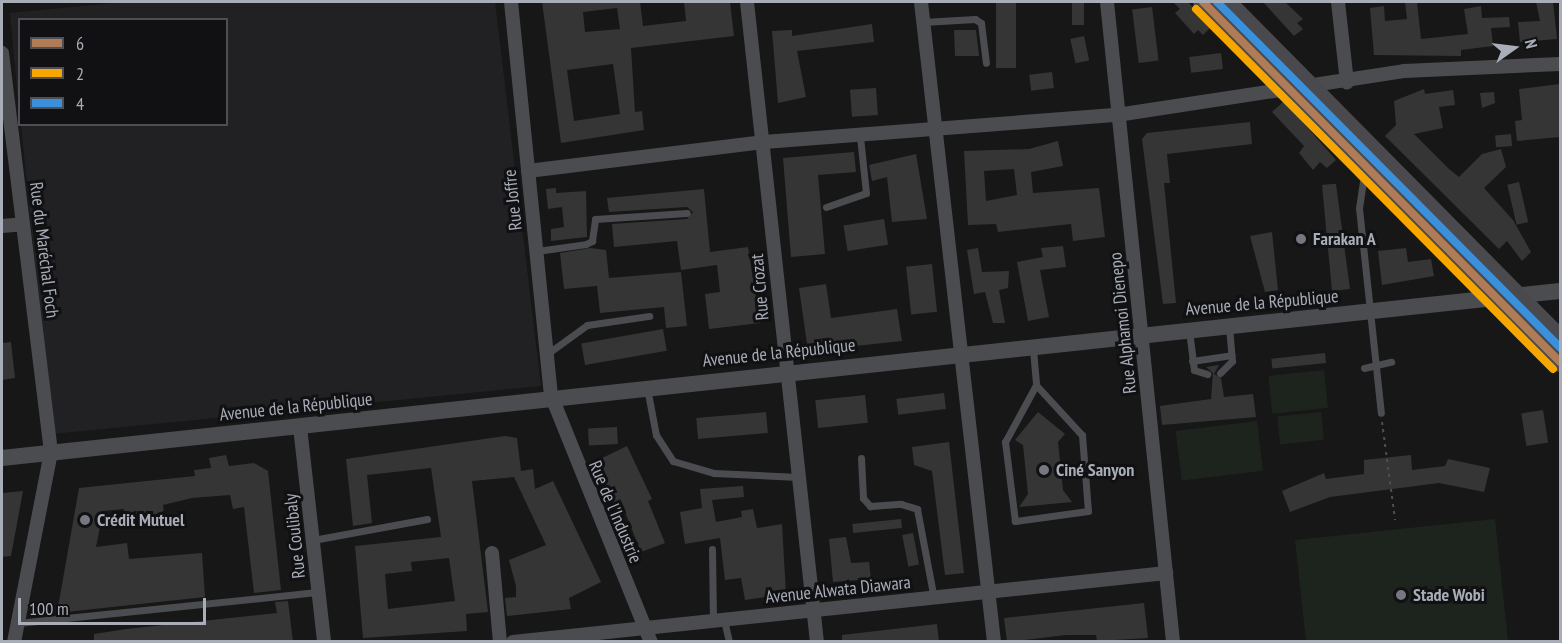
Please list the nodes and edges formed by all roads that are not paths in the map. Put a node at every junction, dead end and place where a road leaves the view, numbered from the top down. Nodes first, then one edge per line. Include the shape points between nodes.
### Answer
1 (511, 2) edge
2 (747, 2) edge
3 (921, 2) edge
4 (1107, 2) edge
5 (1203, 2) edge
6 (1226, 2) edge
7 (1338, 2) edge
8 (923, 22) junction
9 (2, 53) edge
10 (986, 63) dead end
11 (1560, 64) edge
12 (1347, 82) junction
13 (1300, 88) junction
14 (1117, 115) junction
15 (935, 132) junction
16 (860, 136) junction
17 (764, 142) junction
18 (1366, 166) junction
19 (528, 171) junction
20 (826, 207) dead end
21 (687, 213) dead end
22 (23, 224) junction
23 (2, 226) edge
24 (537, 251) junction
25 (1560, 291) edge
26 (1506, 296) junction
27 (1371, 312) junction
28 (649, 316) dead end
29 (1229, 326) junction
30 (1189, 329) junction
31 (1144, 334) junction
32 (1560, 340) edge
33 (1033, 346) junction
34 (961, 353) junction
35 (547, 354) junction
36 (1232, 355) junction
37 (1192, 361) junction
38 (1391, 362) dead end
39 (1560, 362) edge
40 (1376, 364) junction
41 (1364, 368) dead end
42 (786, 372) junction
43 (1220, 373) dead end
44 (1207, 374) dead end
45 (1036, 385) junction
46 (646, 386) junction
47 (551, 395) junction
48 (1381, 413) road end
49 (300, 427) junction
50 (51, 452) junction
51 (2, 458) edge
52 (861, 458) dead end
53 (798, 477) junction
54 (427, 519) dead end
55 (313, 540) junction
56 (712, 549) dead end
57 (492, 553) dead end
58 (1166, 573) junction
59 (319, 592) junction
60 (988, 594) junction
61 (934, 599) junction
62 (814, 610) junction
63 (719, 621) junction
64 (18, 623) junction
65 (649, 635) edge
66 (14, 642) edge
67 (324, 642) edge
68 (500, 642) edge
69 (513, 642) edge
70 (729, 642) edge
71 (817, 642) edge
72 (994, 642) edge
73 (1173, 642) edge

1 - 19 street, Rue Joffre
2 - 17 street, Rue Crozat
3 - 8 street
4 - 14 street, Rue Alphamoi Dienepo
5 - 13 main road
6 - 13 main road
7 - 12 street
8 - 10 lane via 975,19 981,23
8 - 15 street
9 - 22 street, Rue du Maréchal Foch
11 - 12 street via 1404,71
12 - 13 street
13 - 14 street
13 - 18 main road
13 - 26 main road
14 - 15 street
14 - 31 street, Rue Alphamoi Dienepo
15 - 16 street
15 - 34 street
16 - 17 street
16 - 20 lane via 866,194
17 - 19 street
17 - 42 street, Rue Crozat
18 - 26 main road
18 - 27 lane via 1359,208
19 - 24 street, Rue Joffre
21 - 24 lane via 595,219 592,241
22 - 23 street
22 - 50 street, Rue du Maréchal Foch
24 - 35 street, Rue Joffre
25 - 26 street, Avenue de la République
26 - 27 street, Avenue de la République
26 - 32 main road
26 - 39 main road
27 - 29 street, Avenue de la République
27 - 40 lane
28 - 35 lane via 587,325
29 - 30 street, Avenue de la République
29 - 36 lane
30 - 31 street, Avenue de la République
30 - 37 lane
31 - 33 street, Avenue de la République
31 - 58 street, Rue Alphamoi Dienepo
33 - 34 street, Avenue de la République
33 - 45 lane
34 - 42 street, Avenue de la République
34 - 60 street
35 - 47 street, Rue Joffre
36 - 37 lane
36 - 43 lane via 1230,367
37 - 44 lane via 1194,370
38 - 40 lane
40 - 41 lane
40 - 48 lane
42 - 46 street, Avenue de la République
42 - 53 street, Rue Crozat
45 - 45 lane via 1082,435 1088,512 1015,521 1005,442
46 - 47 street, Avenue de la République
46 - 53 lane via 656,435 673,461 714,473
47 - 49 street, Avenue de la République
47 - 65 street, Rue de l'Industrie
49 - 50 street, Avenue de la République
49 - 55 street, Rue Coulibaly
50 - 51 street, Avenue de la République
50 - 64 street, Rue du Maréchal Foch
52 - 61 lane via 863,498 870,506 901,504 917,509
53 - 62 street, Rue Crozat
54 - 55 lane
55 - 59 street, Rue Coulibaly
56 - 63 lane
57 - 68 street
58 - 60 street, Avenue Alwata Diawara
58 - 73 street, Rue Alphamoi Dienepo
59 - 64 lane
59 - 67 street, Rue Coulibaly
60 - 61 street, Avenue Alwata Diawara
60 - 72 street
61 - 62 street, Avenue Alwata Diawara
62 - 63 street, Avenue Alwata Diawara
62 - 71 street, Rue Crozat
63 - 65 street, Avenue Alwata Diawara
63 - 70 lane
64 - 66 street, Rue du Maréchal Foch
65 - 69 street, Avenue Alwata Diawara

